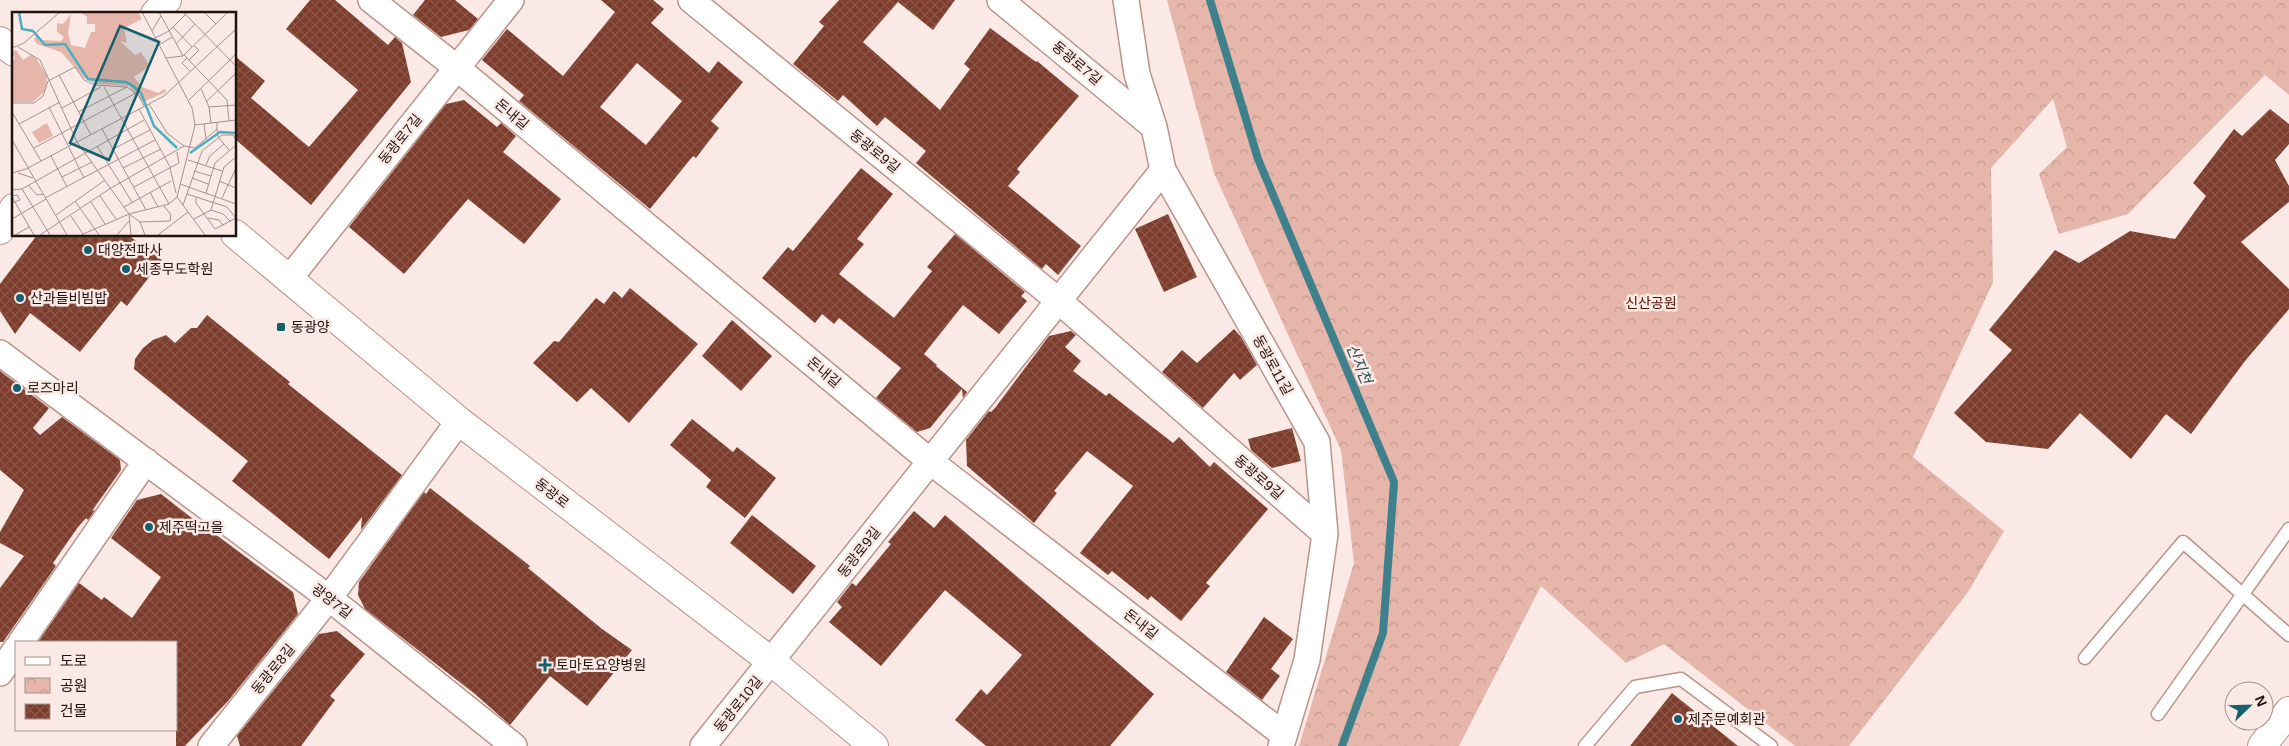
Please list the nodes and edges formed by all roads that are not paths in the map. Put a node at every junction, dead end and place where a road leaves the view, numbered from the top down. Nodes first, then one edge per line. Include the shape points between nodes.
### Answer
1 (166, 0) edge
2 (372, 0) edge
3 (511, 0) edge
4 (692, 0) edge
5 (1000, 0) edge
6 (1126, 0) edge
7 (157, 12) edge
8 (0, 41) edge
9 (12, 50) edge
10 (457, 68) junction
11 (1154, 127) junction
12 (1163, 170) junction
13 (12, 211) edge
14 (0, 230) edge
15 (236, 235) edge
16 (289, 278) junction
17 (1059, 301) junction
18 (0, 353) edge
19 (459, 421) junction
20 (146, 461) junction
21 (931, 462) junction
22 (2289, 529) edge
23 (1325, 534) junction
24 (2242, 594) junction
25 (329, 598) junction
26 (2289, 635) edge
27 (22, 641) edge
28 (15, 650) edge
29 (2085, 658) dead end
30 (772, 662) junction
31 (0, 673) edge
32 (2289, 711) edge
33 (2158, 714) dead end
34 (1283, 740) edge
35 (216, 744) edge
36 (514, 746) edge
37 (703, 746) edge
38 (874, 746) edge
39 (1585, 746) edge
40 (1771, 746) edge
41 (2262, 746) edge

1 - 7 main road
2 - 10 street, 돈내길
3 - 10 street, 동광로7길
4 - 17 street, 동광로9길
5 - 11 street, 동광로7길
6 - 11 street, 동광로11길 via 1137,74
8 - 9 main road
10 - 16 street, 동광로7길
10 - 21 street, 돈내길
11 - 12 street, 동광로11길
12 - 17 street, 동광로9길
12 - 23 street, 동광로11길 via 1317,442
13 - 14 main road
15 - 16 main road, 동광로
16 - 19 main road, 동광로
17 - 21 street, 동광로9길
17 - 23 street, 동광로9길
18 - 20 street, 광양7길
19 - 25 street, 동광로8길
19 - 30 main road, 동광로
20 - 25 street, 광양7길
20 - 27 street
21 - 30 street, 동광로9길
21 - 34 street, 돈내길
22 - 24 lane
23 - 34 street, 동광로11길 via 1307,660
24 - 26 lane
24 - 29 lane via 2183,542
24 - 33 lane
25 - 35 street, 동광로8길
25 - 36 street, 광양7길
28 - 31 street
30 - 37 street, 동광로10길
30 - 38 main road, 동광로
32 - 41 main road
39 - 40 lane via 1635,687 1681,679

